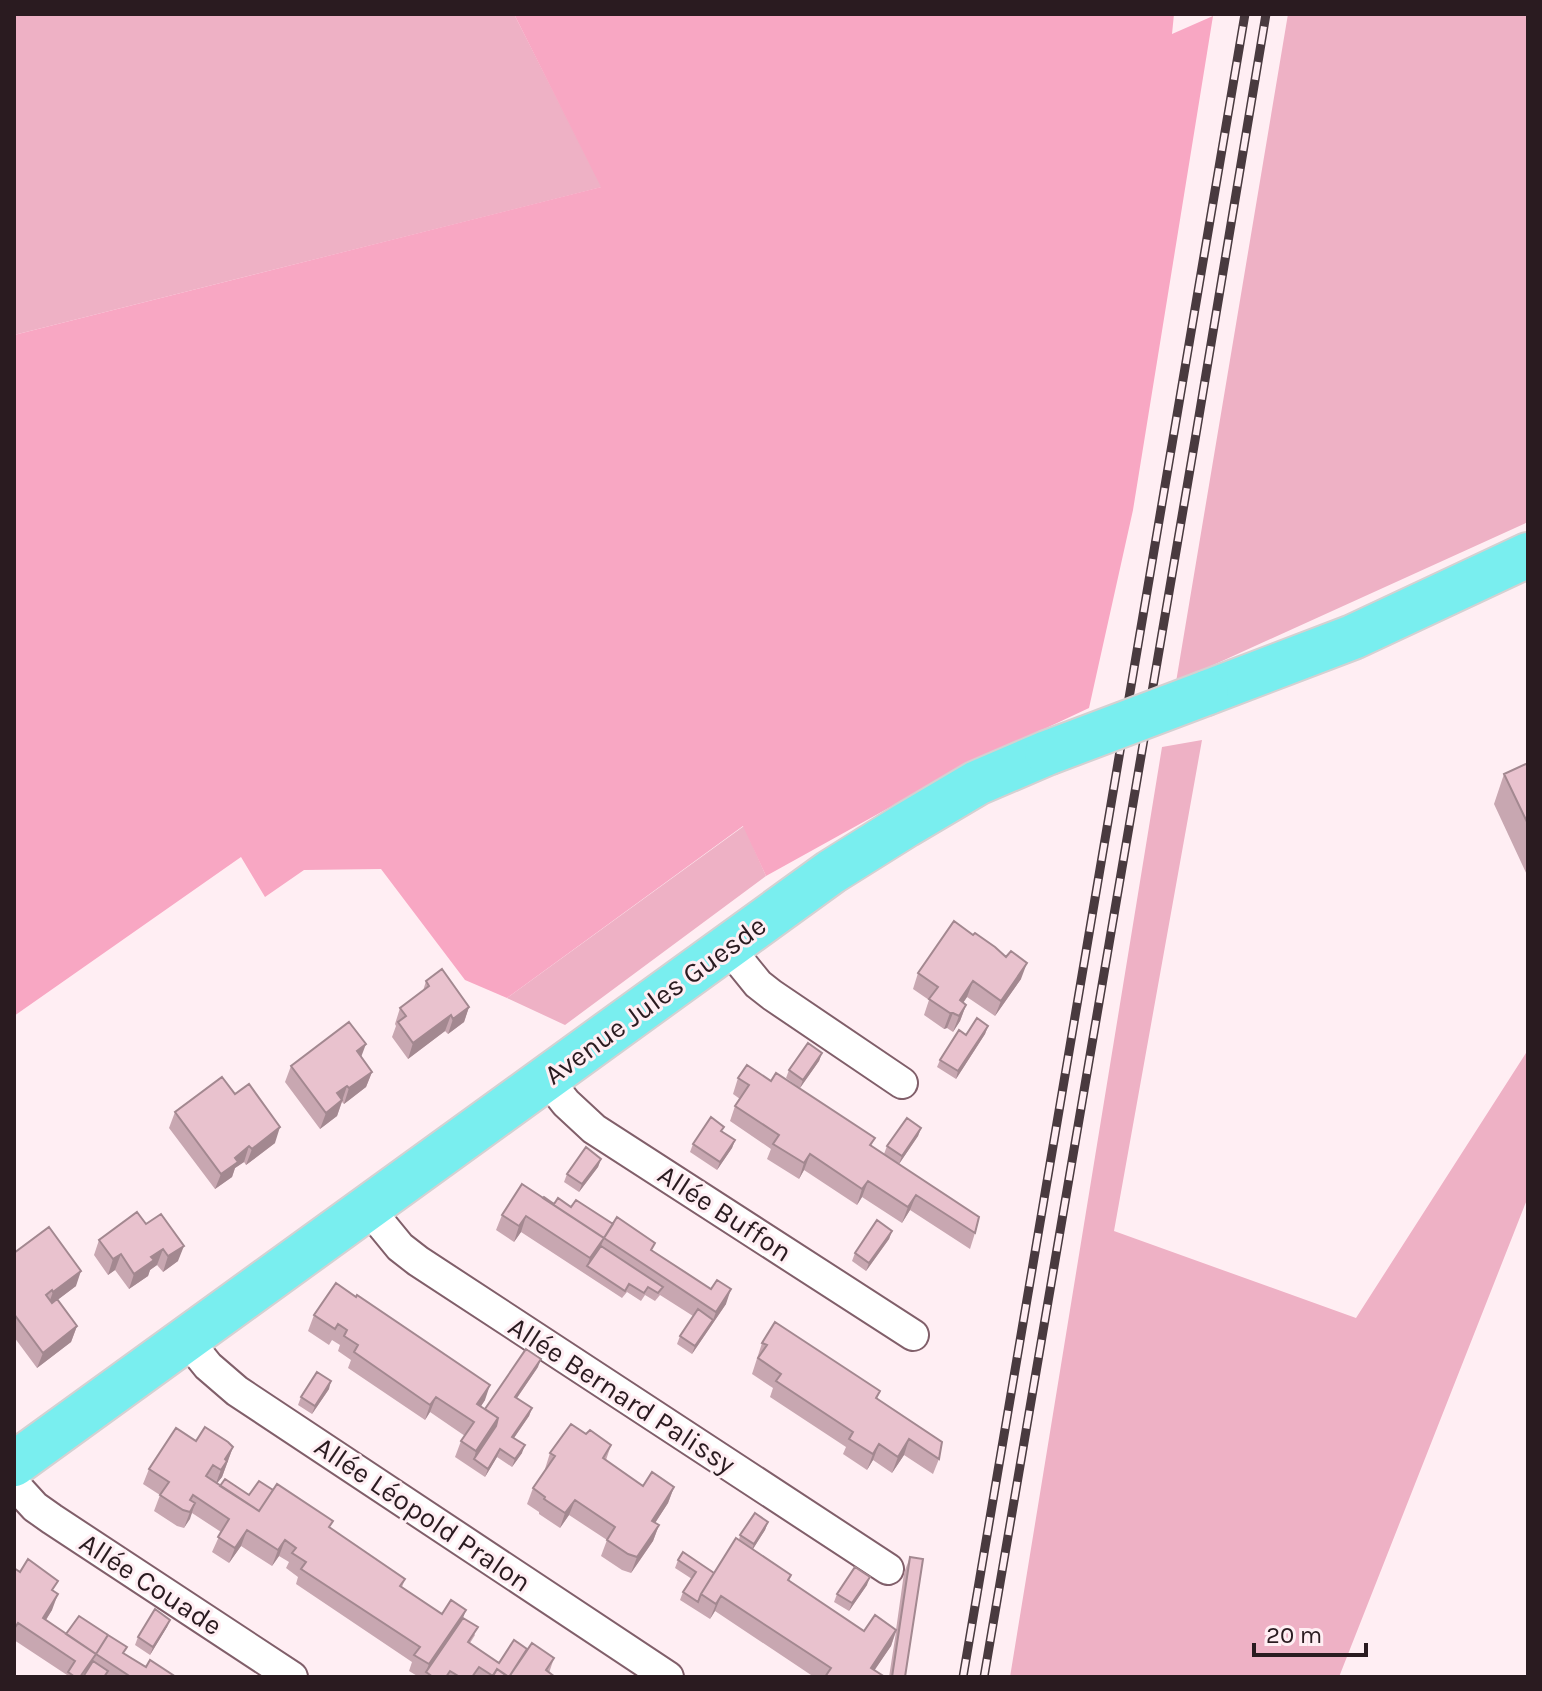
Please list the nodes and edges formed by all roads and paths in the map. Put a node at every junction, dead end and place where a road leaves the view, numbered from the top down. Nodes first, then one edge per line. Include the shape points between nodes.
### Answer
1 (1528, 555) edge
2 (1528, 588) edge
3 (1353, 637) junction
4 (728, 947) junction
5 (547, 1079) junction
6 (902, 1083) dead end
7 (368, 1208) junction
8 (913, 1335) dead end
9 (187, 1340) junction
10 (14, 1464) edge
11 (14, 1484) edge
12 (888, 1569) dead end
13 (292, 1677) edge
14 (668, 1677) edge

1 - 3 main road, Avenue Jules Guesde
2 - 3 main road, Avenue Jules Guesde
3 - 4 main road, Avenue Jules Guesde, bridge via 977,783 831,872
4 - 5 main road, Avenue Jules Guesde
4 - 6 street via 772,995
5 - 7 main road, Avenue Jules Guesde
5 - 8 street, Allée Buffon via 594,1129
7 - 9 main road, Avenue Jules Guesde
7 - 12 street, Allée Bernard Palissy via 418,1261
9 - 10 main road, Avenue Jules Guesde
9 - 14 street, Allée Léopold Pralon via 237,1391
11 - 13 street, Allée Couade via 52,1519

